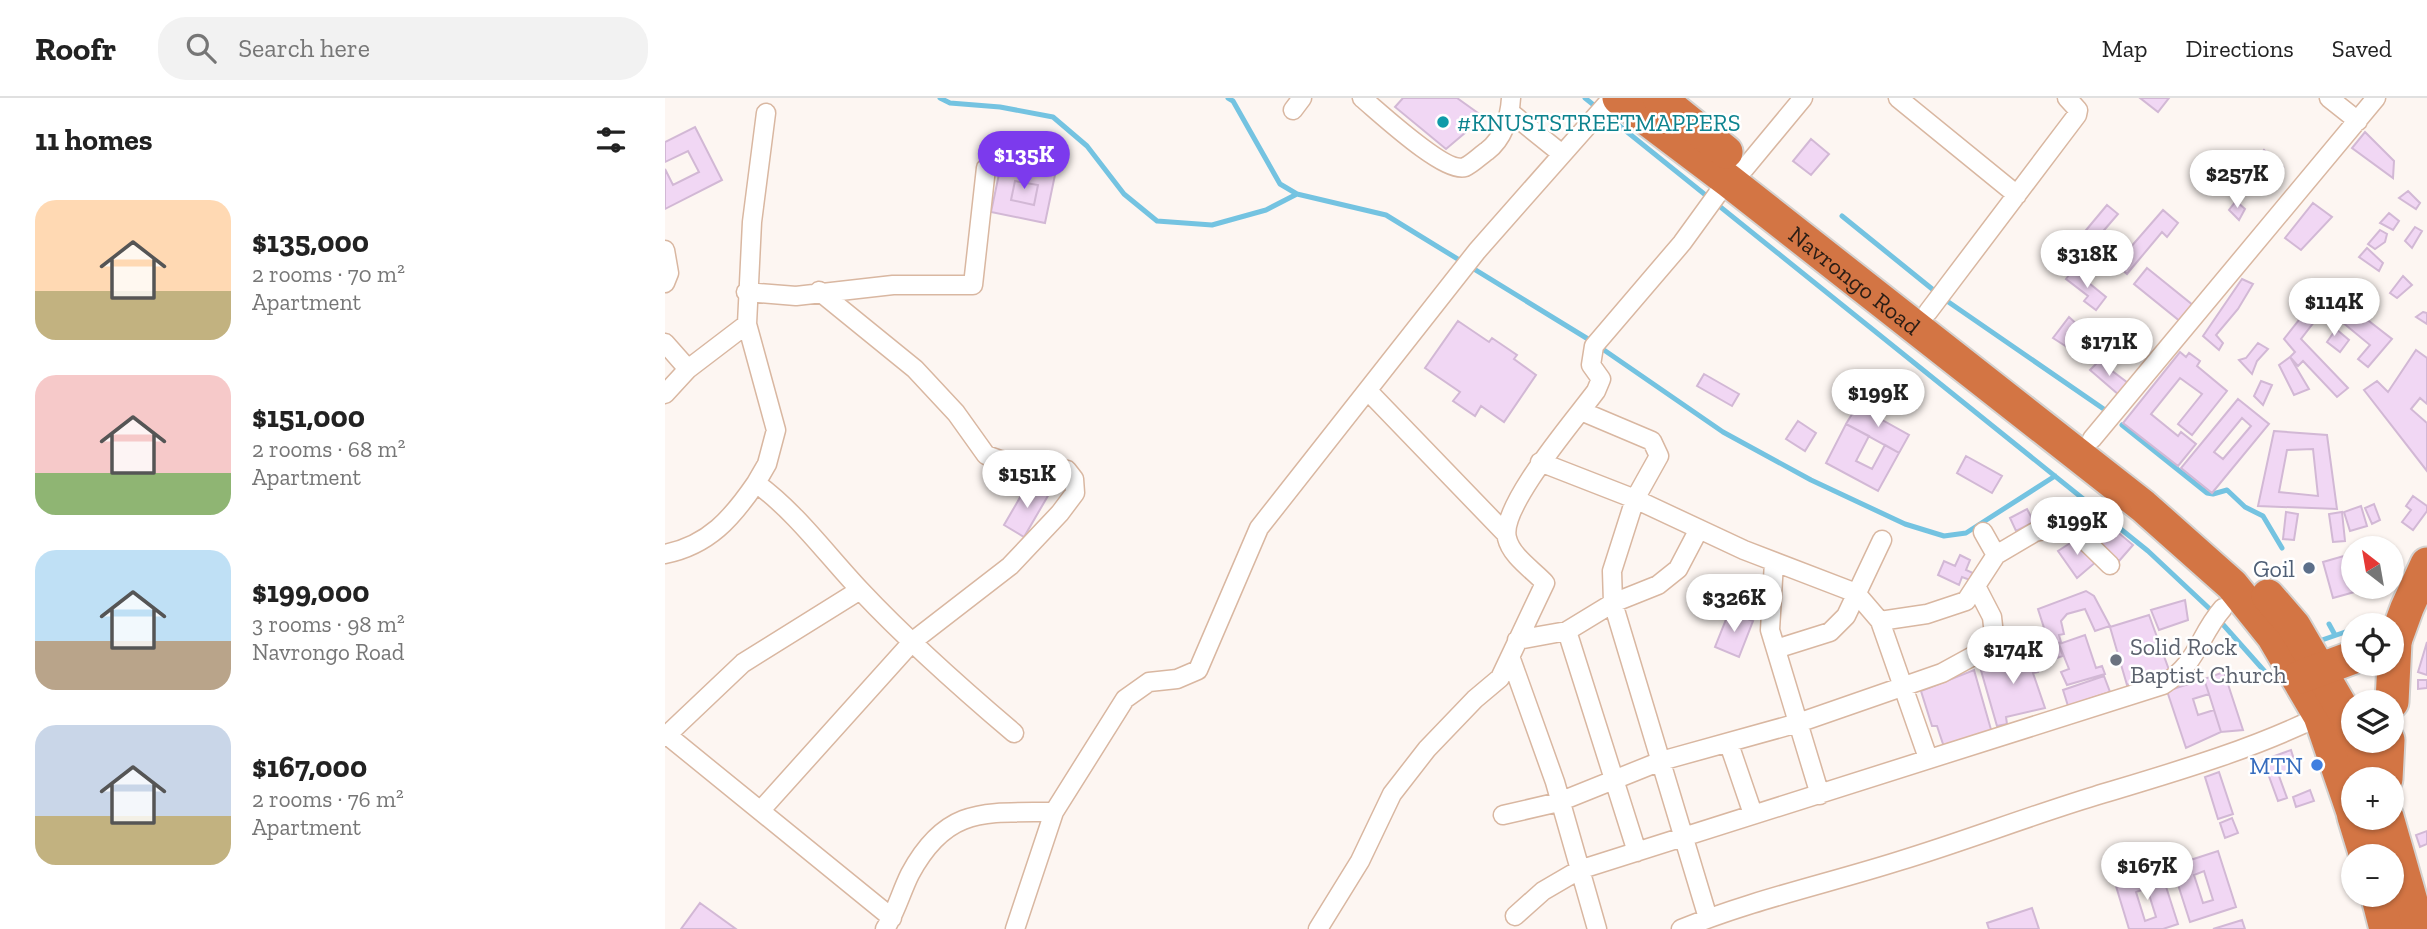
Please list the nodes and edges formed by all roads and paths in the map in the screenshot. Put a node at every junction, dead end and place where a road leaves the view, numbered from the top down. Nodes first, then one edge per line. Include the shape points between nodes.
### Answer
1 (1362, 98) edge
2 (1612, 98) edge
3 (1619, 98) edge
4 (1659, 98) edge
5 (1803, 98) edge
6 (2067, 98) edge
7 (2329, 98) edge
8 (2376, 98) edge
9 (1902, 99) edge
10 (1511, 106) edge
11 (766, 113) dead end
12 (2358, 121) junction
13 (1562, 154) junction
14 (986, 168) dead end
15 (1737, 174) junction
16 (2017, 195) junction
17 (665, 250) edge
18 (665, 283) edge
19 (819, 291) junction
20 (746, 292) junction
21 (1928, 312) junction
22 (747, 324) junction
23 (665, 343) edge
24 (688, 369) junction
25 (1369, 391) junction
26 (665, 394) edge
27 (1581, 411) junction
28 (2092, 439) junction
29 (1540, 462) junction
30 (756, 483) junction
31 (1635, 499) junction
32 (2097, 519) dead end
33 (2067, 523) junction
34 (1699, 529) junction
35 (1983, 532) dead end
36 (1506, 534) junction
37 (1882, 540) dead end
38 (665, 554) edge
39 (1996, 555) junction
40 (1774, 562) junction
41 (2427, 564) edge
42 (2110, 565) dead end
43 (1977, 588) junction
44 (860, 590) junction
45 (1856, 593) junction
46 (1613, 603) junction
47 (2223, 608) dead end
48 (2404, 620) edge
49 (1880, 621) junction
50 (1567, 631) junction
51 (1517, 640) junction
52 (913, 641) junction
53 (1776, 649) junction
54 (1511, 659) junction
55 (2341, 662) edge
56 (2309, 673) junction
57 (1903, 686) junction
58 (2341, 711) edge
59 (2320, 716) junction
60 (1798, 723) junction
61 (1014, 733) dead end
62 (666, 736) edge
63 (1729, 744) junction
64 (1928, 758) junction
65 (1661, 761) junction
66 (2343, 767) edge
67 (1615, 781) junction
68 (1819, 794) junction
69 (1559, 802) junction
70 (761, 810) junction
71 (1054, 812) junction
72 (1753, 814) junction
73 (1503, 815) dead end
74 (2391, 830) edge
75 (1683, 837) junction
76 (1637, 852) junction
77 (1579, 870) junction
78 (2380, 907) edge
79 (1515, 916) dead end
80 (1708, 918) junction
81 (888, 924) edge
82 (1015, 929) edge
83 (1318, 929) edge
84 (1597, 929) edge
85 (1681, 929) edge
86 (2386, 929) edge
87 (2419, 929) edge

1 - 10 street via 1453,167 1465,167 1495,145
2 - 13 street
3 - 15 highway, Navrongo Road
4 - 15 highway, Navrongo Road
5 - 15 street
6 - 16 street via 2077,115
7 - 12 street
8 - 12 street
9 - 16 street
10 - 13 street
11 - 20 street
12 - 28 street
13 - 25 street via 1458,274
14 - 19 street via 973,285
15 - 21 highway, Navrongo Road
15 - 27 street via 1594,346 1591,365 1601,379
15 - 56 highway, Navrongo Road via 2207,562
16 - 21 street
17 - 18 street via 669,273
19 - 20 street via 796,296
19 - 52 street via 915,369 956,413 986,455 1062,468 1074,479 1075,493 1010,566
20 - 22 street
21 - 28 highway, Navrongo Road
22 - 24 street
22 - 30 street via 776,430 767,464
23 - 24 street
24 - 26 street
25 - 36 street
25 - 71 street via 1259,528 1198,670 1177,679 1149,682 1125,699
27 - 29 street
27 - 31 street via 1652,440 1657,447 1659,456
28 - 56 highway, Navrongo Road via 2167,498 2261,587 2294,626
29 - 31 street
29 - 36 street via 1512,513
30 - 38 street via 715,534 687,550
30 - 44 street via 812,534
31 - 34 street
31 - 46 street via 1612,571
32 - 33 street
33 - 39 street via 2035,532
33 - 42 street
34 - 40 street
34 - 46 street via 1678,569 1658,585
35 - 39 street
36 - 51 street via 1510,548 1545,583
37 - 45 street
39 - 43 street
40 - 45 street
40 - 53 street via 1770,631
41 - 48 highway
43 - 49 street via 1966,601 1953,606
43 - 57 street via 1992,617 1995,644 1942,673
44 - 52 street
44 - 62 street via 743,663
45 - 49 street
45 - 53 street via 1846,616 1830,632
46 - 50 street
46 - 65 street
47 - 64 street via 2208,625 2197,655 2163,685
49 - 57 street
50 - 51 street
50 - 67 street
51 - 54 street
52 - 61 street
52 - 70 street
53 - 60 street
54 - 69 street
54 - 83 street via 1500,678 1427,749 1392,794 1360,860
55 - 56 highway
56 - 58 highway, Navrongo Road
56 - 59 highway, Navrongo Road
57 - 60 street
57 - 64 street
59 - 66 highway, Navrongo Road
59 - 80 street via 2159,776
60 - 63 street
60 - 68 street
62 - 70 street
63 - 65 street
63 - 72 street
64 - 68 street
65 - 67 street
65 - 75 street
67 - 69 street
67 - 76 street
68 - 72 street
69 - 73 street
69 - 77 street
70 - 81 street
71 - 81 street via 977,814 952,825 932,840
71 - 82 street
72 - 75 street
74 - 87 highway
75 - 76 street
75 - 80 street
76 - 77 street
77 - 79 street via 1543,891
77 - 84 street
78 - 86 highway
80 - 85 street

